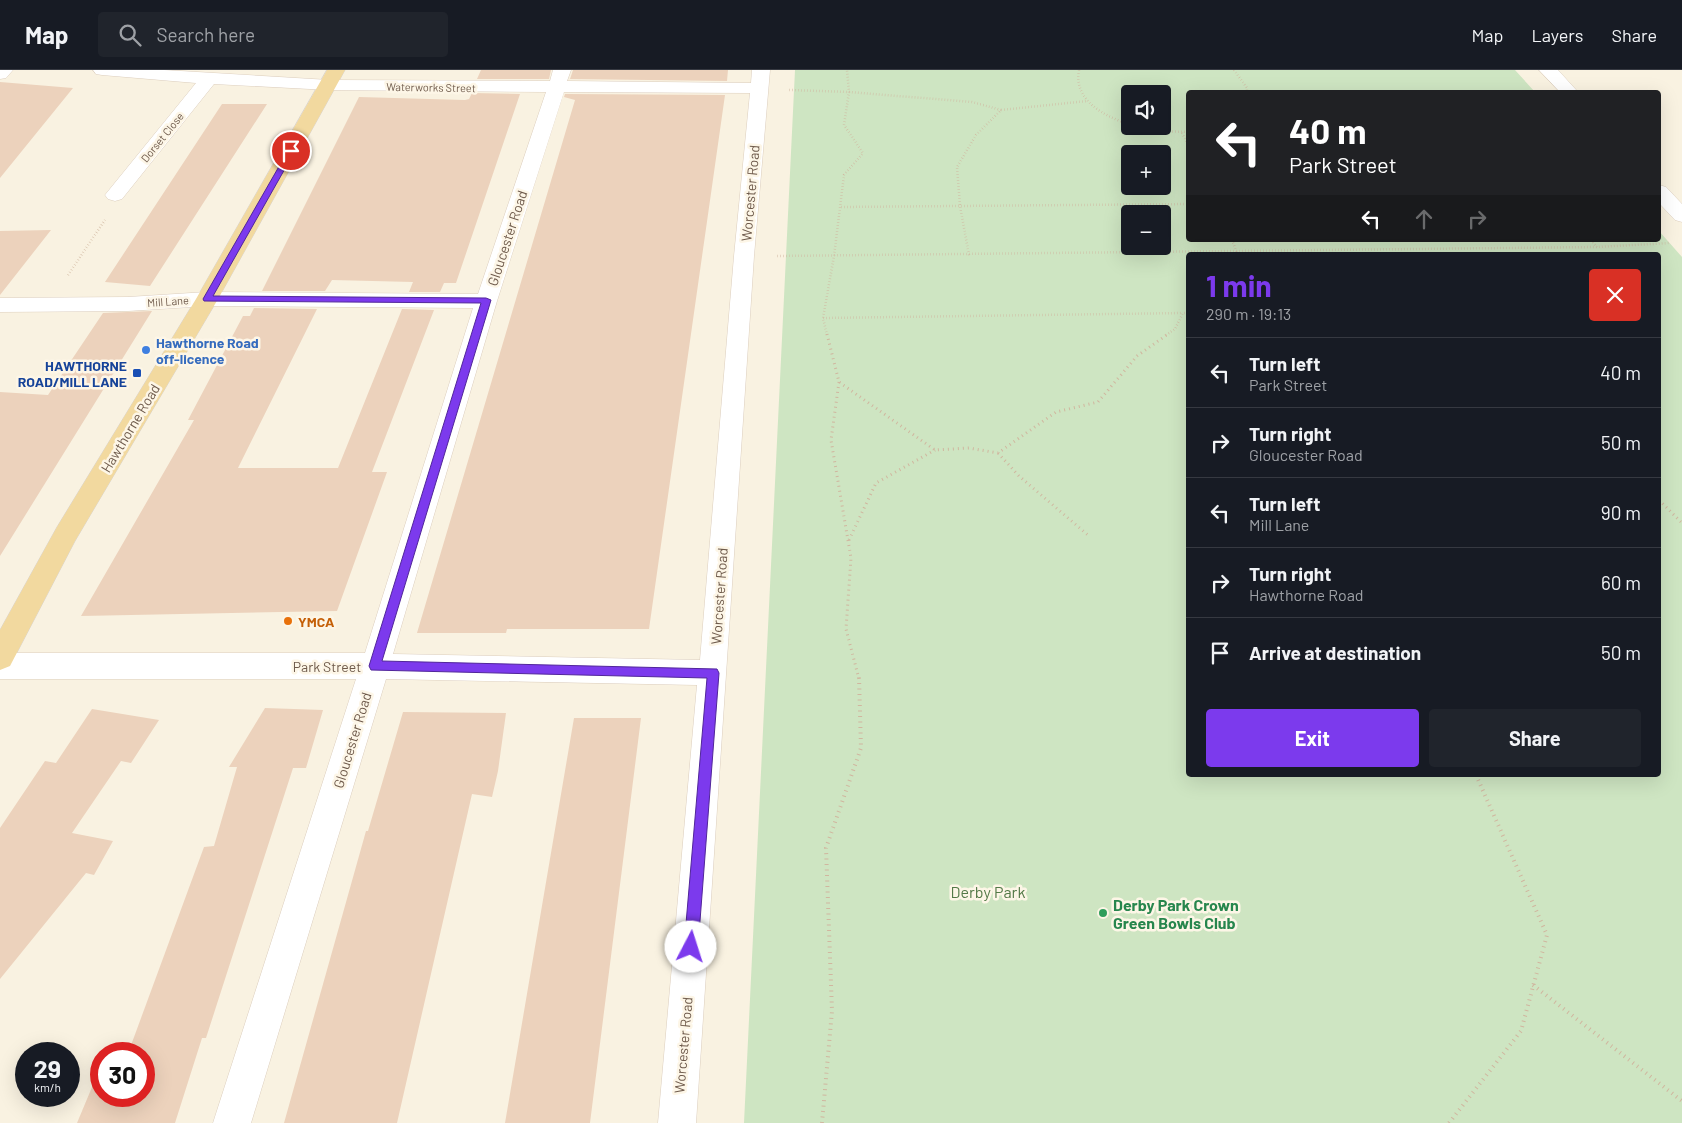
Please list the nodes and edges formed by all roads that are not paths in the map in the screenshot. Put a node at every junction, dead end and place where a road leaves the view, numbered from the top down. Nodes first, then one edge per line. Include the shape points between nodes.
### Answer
1 (4, 70) edge
2 (109, 70) edge
3 (1548, 70) edge
4 (0, 74) edge
5 (332, 78) edge
6 (209, 79) junction
7 (559, 79) edge
8 (760, 79) edge
9 (1567, 90) edge
10 (1661, 193) edge
11 (115, 196) road end
12 (1682, 216) edge
13 (207, 299) junction
14 (486, 300) junction
15 (0, 305) edge
16 (0, 657) edge
17 (0, 666) edge
18 (375, 666) junction
19 (713, 673) junction
20 (232, 1123) edge
21 (677, 1123) edge

1 - 4 street
2 - 6 street, Waterworks Street
3 - 9 street
5 - 6 street, Waterworks Street
5 - 7 street, Waterworks Street
5 - 13 main road, Hawthorne Road
6 - 11 street, Dorset Close
7 - 8 street, Waterworks Street
7 - 14 street, Gloucester Road
8 - 19 street, Worcester Road
10 - 12 street
13 - 14 street, Mill Lane
13 - 15 street, Mill Lane via 128,304
13 - 16 main road, Hawthorne Road via 66,534
14 - 18 street, Gloucester Road
17 - 18 street, Park Street
18 - 19 street, Park Street
18 - 20 street, Gloucester Road
19 - 21 street, Worcester Road

